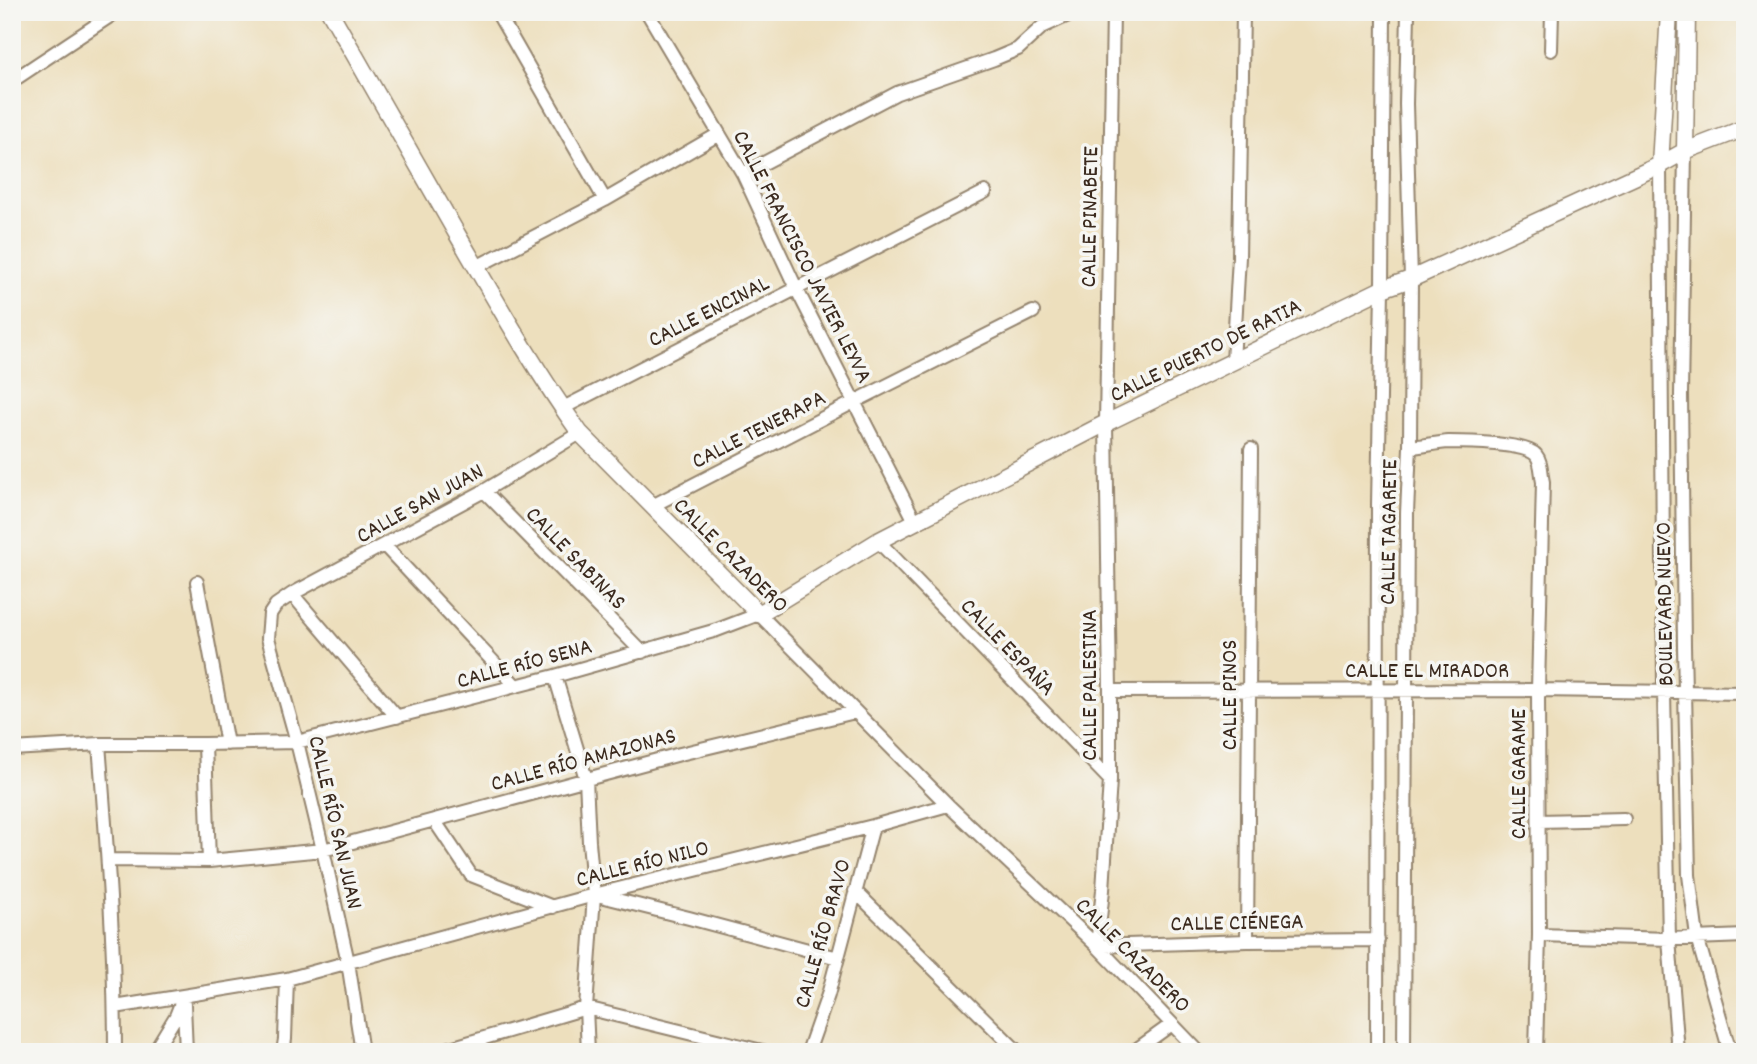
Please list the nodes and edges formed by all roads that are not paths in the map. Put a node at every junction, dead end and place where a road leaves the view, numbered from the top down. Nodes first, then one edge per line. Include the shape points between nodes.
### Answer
1 (116, 12) edge
2 (330, 12) edge
3 (497, 12) edge
4 (647, 12) edge
5 (1049, 12) edge
6 (1075, 12) edge
7 (1113, 12) edge
8 (1242, 12) edge
9 (1384, 12) edge
10 (1408, 12) edge
11 (1552, 12) edge
12 (1668, 12) edge
13 (1687, 12) edge
14 (1042, 27) junction
15 (1551, 50) dead end
16 (12, 80) edge
17 (1383, 103) junction
18 (1406, 104) junction
19 (1745, 128) edge
20 (719, 134) junction
21 (1685, 151) junction
22 (1660, 165) junction
23 (743, 174) junction
24 (985, 192) dead end
25 (605, 200) junction
26 (476, 267) junction
27 (1411, 279) junction
28 (796, 288) junction
29 (1382, 289) junction
30 (1033, 312) dead end
31 (1233, 362) junction
32 (854, 402) junction
33 (562, 408) junction
34 (1106, 423) junction
35 (580, 433) junction
36 (1410, 447) junction
37 (1251, 449) dead end
38 (484, 491) junction
39 (652, 506) junction
40 (916, 523) junction
41 (878, 541) junction
42 (384, 545) junction
43 (197, 582) dead end
44 (292, 594) junction
45 (276, 605) joint
46 (759, 614) junction
47 (642, 652) junction
48 (555, 676) junction
49 (516, 686) junction
50 (1538, 690) junction
51 (1110, 691) junction
52 (1250, 691) junction
53 (1379, 691) junction
54 (1407, 691) junction
55 (1664, 692) junction
56 (1685, 692) junction
57 (1745, 693) edge
58 (855, 712) junction
59 (397, 717) junction
60 (297, 741) junction
61 (99, 744) junction
62 (205, 744) junction
63 (227, 744) junction
64 (12, 748) edge
65 (586, 779) junction
66 (1110, 780) junction
67 (948, 805) junction
68 (434, 820) junction
69 (1624, 820) dead end
70 (1539, 821) junction
71 (873, 826) junction
72 (323, 850) junction
73 (108, 860) junction
74 (209, 861) junction
75 (855, 891) junction
76 (594, 895) junction
77 (553, 907) junction
78 (1539, 935) junction
79 (1745, 936) edge
80 (1697, 937) junction
81 (1669, 939) junction
82 (1378, 940) junction
83 (1247, 941) junction
84 (1097, 946) junction
85 (838, 958) junction
86 (348, 962) junction
87 (287, 979) junction
88 (184, 996) junction
89 (115, 1007) junction
90 (586, 1008) junction
91 (1172, 1024) junction
92 (1745, 1049) edge
93 (115, 1052) edge
94 (154, 1052) edge
95 (186, 1052) edge
96 (282, 1052) edge
97 (362, 1052) edge
98 (437, 1052) edge
99 (588, 1052) edge
100 (765, 1052) edge
101 (808, 1052) edge
102 (1018, 1052) edge
103 (1133, 1052) edge
104 (1199, 1052) edge
105 (1377, 1052) edge
106 (1404, 1052) edge
107 (1536, 1052) edge
108 (1677, 1052) edge
109 (1730, 1052) edge

1 - 16 street
2 - 26 street, CALLE CAZADERO
3 - 25 street
4 - 20 street, CALLE FRANCISCO JAVIER LEYVA
5 - 14 street
6 - 14 street
7 - 34 street, CALLE PINABETE
8 - 31 street
9 - 17 street, CALLE TAGARETE
10 - 18 street, CALLE TAGARETE
11 - 15 street
12 - 22 street
13 - 21 street
14 - 23 street via 1018,49 897,93
17 - 18 street
17 - 29 street, CALLE TAGARETE
18 - 27 street, CALLE TAGARETE
19 - 21 street, CALLE PUERTO DE RATIA
20 - 23 street, CALLE FRANCISCO JAVIER LEYVA
20 - 25 street
21 - 22 street, CALLE PUERTO DE RATIA
21 - 56 street, BOULEVARD NUEVO via 1681,395
22 - 27 street, CALLE PUERTO DE RATIA
22 - 55 street, BOULEVARD NUEVO
23 - 28 street, CALLE FRANCISCO JAVIER LEYVA
24 - 28 street, CALLE ENCINAL
25 - 26 street
26 - 33 street, CALLE CAZADERO
27 - 29 street, CALLE PUERTO DE RATIA
27 - 36 street, CALLE TAGARETE
28 - 32 street, CALLE FRANCISCO JAVIER LEYVA
28 - 33 street, CALLE ENCINAL
29 - 31 street, CALLE PUERTO DE RATIA
29 - 53 street, CALLE TAGARETE
30 - 32 street, CALLE TENERAPA
31 - 34 street, CALLE PUERTO DE RATIA
32 - 39 street, CALLE TENERAPA
32 - 40 street, CALLE FRANCISCO JAVIER LEYVA
33 - 35 street, CALLE CAZADERO
34 - 40 street, CALLE PUERTO DE RATIA
34 - 51 street, CALLE PALESTINA
35 - 38 street, CALLE SAN JUAN
35 - 39 street, CALLE CAZADERO
36 - 50 street, CALLE GARAME via 1448,442 1513,446 1537,456 1543,482
36 - 54 street, CALLE TAGARETE
37 - 52 street, CALLE PINOS
38 - 42 street, CALLE SAN JUAN
38 - 47 street, CALLE SABINAS
39 - 46 street, CALLE CAZADERO
40 - 41 street, CALLE PUERTO DE RATIA
41 - 46 street, CALLE PUERTO DE RATIA
41 - 66 street, CALLE ESPAÑA
42 - 44 street, CALLE SAN JUAN
42 - 49 street
43 - 63 street
44 - 45 street, CALLE SAN JUAN
44 - 59 street
45 - 60 street, CALLE RÍO SAN JUAN via 268,638
46 - 47 street, CALLE RÍO SENA
46 - 58 street, CALLE CAZADERO
47 - 48 street, CALLE RÍO SENA
48 - 49 street, CALLE RÍO SENA
48 - 65 street
49 - 59 street, CALLE RÍO SENA
50 - 54 street, CALLE EL MIRADOR
50 - 55 street, CALLE EL MIRADOR
50 - 70 street, CALLE GARAME
51 - 52 street, CALLE EL MIRADOR
51 - 66 street, CALLE PALESTINA
52 - 53 street, CALLE EL MIRADOR
52 - 83 street, CALLE PINOS
53 - 54 street, CALLE EL MIRADOR
53 - 82 street, CALLE TAGARETE
54 - 106 street, CALLE TAGARETE
55 - 56 street, CALLE EL MIRADOR
55 - 81 street, BOULEVARD NUEVO
56 - 57 street, CALLE EL MIRADOR
56 - 80 street, BOULEVARD NUEVO via 1689,875
58 - 65 street, CALLE RÍO AMAZONAS
58 - 67 street, CALLE CAZADERO
59 - 60 street, CALLE RÍO SENA
60 - 63 street, CALLE RÍO SENA
60 - 72 street, CALLE RÍO SAN JUAN
61 - 62 street, CALLE RÍO SENA
61 - 64 street, CALLE RÍO SENA
61 - 73 street
62 - 63 street, CALLE RÍO SENA
62 - 74 street
65 - 68 street, CALLE RÍO AMAZONAS
65 - 76 street
66 - 84 street, CALLE PALESTINA
67 - 71 street, CALLE RÍO NILO
67 - 84 street, CALLE CAZADERO
68 - 72 street, CALLE RÍO AMAZONAS
68 - 77 street via 471,875
69 - 70 street
70 - 78 street, CALLE GARAME
71 - 75 street, CALLE RÍO BRAVO
71 - 76 street, CALLE RÍO NILO
72 - 74 street, CALLE RÍO AMAZONAS
72 - 86 street, CALLE RÍO SAN JUAN
73 - 74 street, CALLE RÍO AMAZONAS
73 - 89 street
75 - 85 street, CALLE RÍO BRAVO
75 - 102 street
76 - 77 street, CALLE RÍO NILO
76 - 85 street
76 - 90 street
77 - 86 street, CALLE RÍO NILO
78 - 81 street
78 - 107 street, CALLE GARAME
79 - 80 street
80 - 81 street
80 - 109 street, BOULEVARD NUEVO
81 - 108 street, BOULEVARD NUEVO
82 - 83 street, CALLE CIÉNEGA
82 - 105 street, CALLE TAGARETE
83 - 84 street, CALLE CIÉNEGA
84 - 91 street, CALLE CAZADERO
85 - 101 street, CALLE RÍO BRAVO
86 - 87 street, CALLE RÍO NILO
86 - 97 street, CALLE RÍO SAN JUAN
87 - 88 street, CALLE RÍO NILO
87 - 96 street
88 - 89 street, CALLE RÍO NILO
88 - 94 street
88 - 95 street
89 - 93 street
90 - 98 street
90 - 99 street
90 - 100 street
91 - 103 street
91 - 104 street, CALLE CAZADERO
92 - 109 street

